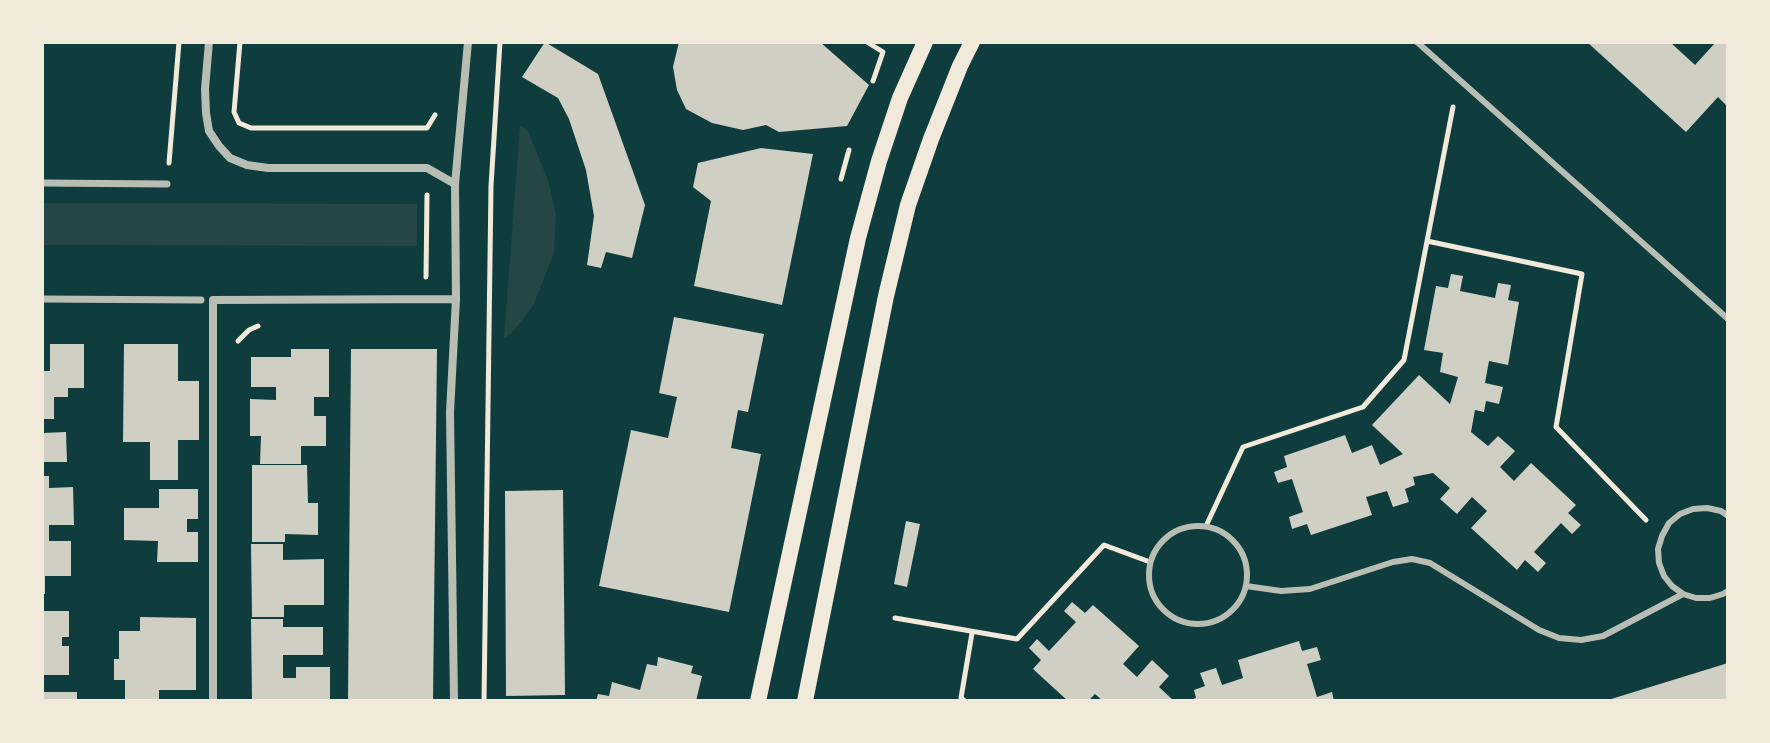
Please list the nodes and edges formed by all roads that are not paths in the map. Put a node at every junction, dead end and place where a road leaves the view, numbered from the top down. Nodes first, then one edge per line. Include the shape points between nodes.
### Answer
1 (209, 42) edge
2 (468, 42) edge
3 (925, 42) edge
4 (972, 42) edge
5 (1417, 42) edge
6 (42, 183) edge
7 (167, 184) road end
8 (455, 184) junction
9 (42, 299) edge
10 (456, 299) junction
11 (201, 300) dead end
12 (1728, 319) edge
13 (1728, 516) edge
14 (1246, 586) junction
15 (1728, 591) edge
16 (1683, 594) junction
17 (213, 701) edge
18 (454, 701) edge
19 (758, 701) edge
20 (805, 701) edge

1 - 8 street via 209,131 230,158 268,168 427,168
2 - 8 street
3 - 19 main road via 887,136 858,238
4 - 20 main road via 908,205
5 - 12 lane
6 - 7 street
8 - 10 street
9 - 11 street
10 - 17 street via 213,300
10 - 18 street via 450,412
13 - 16 lane via 1693,509 1669,523 1658,549 1659,563 1664,576
14 - 14 lane via 1230,611 1216,620 1186,622 1160,606 1148,577 1150,562 1165,538 1191,526 1206,526 1221,532 1243,554
14 - 16 lane via 1310,589 1412,559 1430,563 1539,630 1581,640 1603,636
15 - 16 lane via 1710,598

